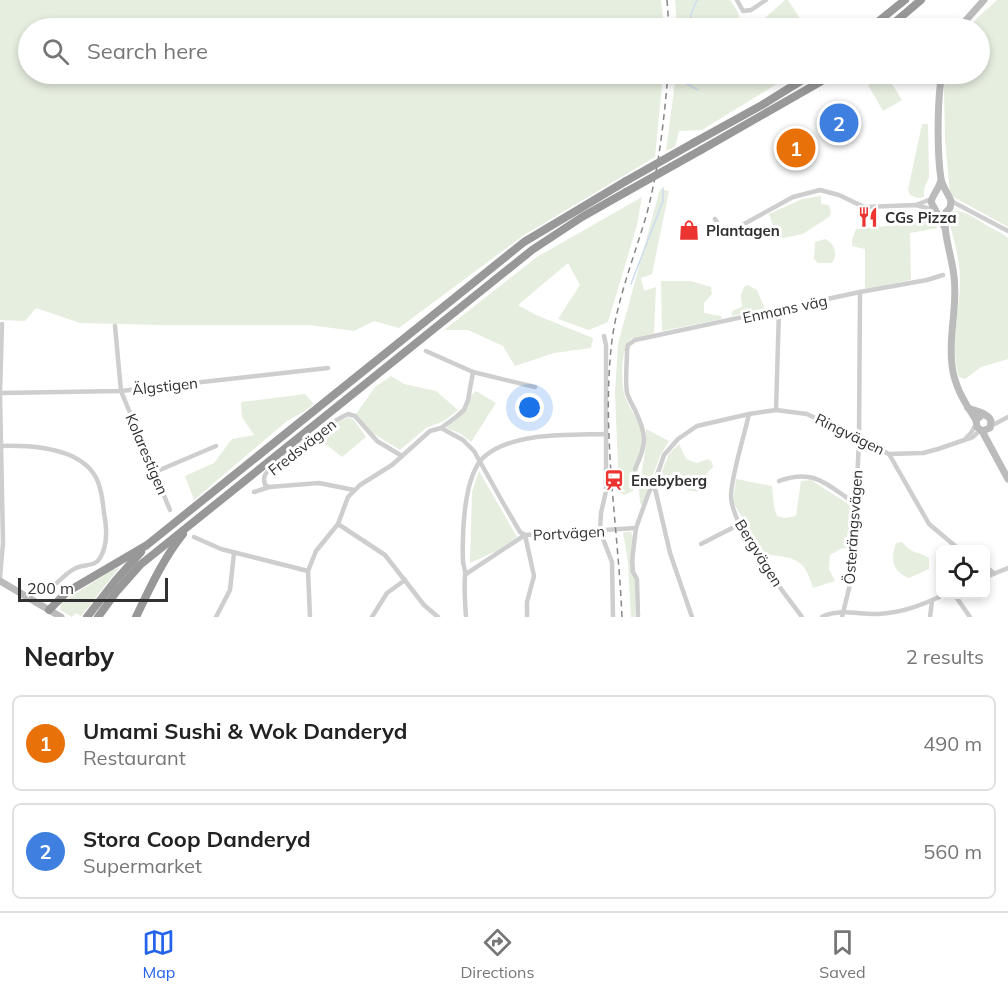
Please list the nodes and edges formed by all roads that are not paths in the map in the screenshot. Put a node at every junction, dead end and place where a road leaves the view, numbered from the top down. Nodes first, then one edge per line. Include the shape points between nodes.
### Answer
1 (737, 0) edge
2 (766, 0) edge
3 (905, 0) edge
4 (921, 0) edge
5 (984, 0) edge
6 (882, 18) edge
7 (900, 18) edge
8 (967, 18) edge
9 (796, 84) edge
10 (816, 84) edge
11 (941, 84) edge
12 (941, 180) junction
13 (937, 193) junction
14 (946, 193) junction
15 (932, 199) junction
16 (916, 205) junction
17 (949, 207) junction
18 (935, 211) junction
19 (715, 219) dead end
20 (945, 228) junction
21 (1008, 231) edge
22 (943, 275) dead end
23 (860, 292) junction
24 (779, 310) junction
25 (2, 324) dead end
26 (115, 326) dead end
27 (604, 336) dead end
28 (426, 351) dead end
29 (328, 368) dead end
30 (473, 372) junction
31 (535, 387) dead end
32 (121, 391) junction
33 (0, 393) edge
34 (968, 408) junction
35 (776, 410) junction
36 (749, 414) junction
37 (986, 416) junction
38 (1007, 417) edge
39 (982, 426) junction
40 (441, 428) junction
41 (605, 434) junction
42 (859, 439) junction
43 (1, 446) edge
44 (216, 446) dead end
45 (889, 454) junction
46 (402, 456) junction
47 (479, 461) junction
48 (636, 469) dead end
49 (155, 472) junction
50 (1008, 479) edge
51 (779, 481) dead end
52 (654, 484) junction
53 (269, 487) junction
54 (354, 490) junction
55 (254, 492) dead end
56 (856, 504) junction
57 (170, 510) dead end
58 (197, 518) junction
59 (338, 524) junction
60 (740, 524) junction
61 (636, 528) junction
62 (600, 531) junction
63 (525, 535) junction
64 (194, 537) dead end
65 (701, 544) dead end
66 (147, 545) junction
67 (955, 545) edge
68 (234, 553) junction
69 (1008, 568) edge
70 (990, 570) edge
71 (308, 571) junction
72 (994, 573) junction
73 (466, 574) junction
74 (990, 575) edge
75 (0, 579) edge
76 (405, 580) junction
77 (54, 585) dead end
78 (936, 599) edge
79 (957, 599) edge
80 (932, 601) junction
81 (49, 610) junction
82 (842, 615) edge
83 (61, 617) edge
84 (87, 617) edge
85 (98, 617) edge
86 (136, 617) edge
87 (216, 617) edge
88 (310, 617) edge
89 (372, 617) edge
90 (438, 617) edge
91 (466, 617) edge
92 (526, 617) edge
93 (613, 617) edge
94 (638, 617) edge
95 (692, 617) edge
96 (802, 617) edge
97 (822, 617) edge
98 (930, 617) edge
99 (970, 617) edge

1 - 2 street via 743,11
3 - 6 highway
4 - 7 highway
5 - 8 main road
9 - 66 highway, bridge via 524,242
10 - 58 highway, bridge via 582,217 532,250
11 - 12 main road
12 - 13 main road
12 - 14 main road
13 - 14 main road
13 - 15 main road
14 - 17 main road
15 - 16 street
15 - 18 main road
16 - 18 street
16 - 19 street via 864,207 820,190 793,197 733,230 722,231
17 - 18 main road
17 - 20 main road
17 - 21 street via 964,208
18 - 20 main road
20 - 34 main road via 956,296 952,366
22 - 23 street, Enmans väg
23 - 24 street, Enmans väg
23 - 42 street, Österängsvägen
24 - 35 street
24 - 48 street, Enmans väg via 634,340 628,345 628,395 645,436
25 - 33 street
26 - 32 street, Kolarestigen
27 - 41 street
28 - 30 street
29 - 32 street, Älgstigen
30 - 31 street
30 - 40 street via 464,410
32 - 33 street, Älgstigen
32 - 49 street, Kolarestigen
33 - 43 street
34 - 37 main road
34 - 39 main road
35 - 36 street, Ringvägen
35 - 42 street, Ringvägen via 807,414
36 - 52 street, Ringvägen via 697,426 678,439 664,455
36 - 60 street, Bergvägen via 731,493 731,507
37 - 38 street
37 - 39 main road
37 - 39 main road
38 - 39 street
39 - 45 street, Ringvägen via 964,440 923,453
39 - 50 main road
40 - 46 street via 430,431
40 - 47 street via 468,444
41 - 47 street via 529,439 499,448
41 - 62 street via 606,491
42 - 45 street, Ringvägen
42 - 56 street, Österängsvägen
43 - 75 street
43 - 77 street via 54,451 80,461 98,479 106,522 99,560 76,568
44 - 49 street
45 - 67 street via 929,524
46 - 53 street, Fredsvägen via 377,441 352,413 314,435 274,466 265,475 265,485
46 - 54 street
47 - 63 street
47 - 73 street via 465,511
49 - 57 street, Kolarestigen
51 - 56 street via 795,475 808,476
52 - 61 street
52 - 95 street
53 - 54 street, Fredsvägen via 319,483
53 - 55 street, Fredsvägen
54 - 59 street
56 - 82 street, Österängsvägen via 853,572
58 - 85 highway via 140,565
58 - 86 highway via 173,546
59 - 71 street via 316,551
59 - 76 street via 385,555
60 - 65 street
60 - 96 street, Bergvägen
61 - 62 street, Portvägen
61 - 94 street via 632,561 637,579
62 - 63 street, Portvägen
62 - 93 street via 612,562
63 - 73 street, Portvägen
63 - 92 street via 534,576
64 - 68 street
66 - 81 highway via 67,592
66 - 84 highway
68 - 71 street
68 - 87 street via 230,590
69 - 72 street
70 - 72 street
71 - 88 street
72 - 74 street
73 - 91 street
75 - 81 main road
76 - 89 street via 387,593
76 - 90 street
78 - 80 street
79 - 99 street
80 - 82 street via 878,614
80 - 98 street
81 - 83 main road
82 - 97 street

